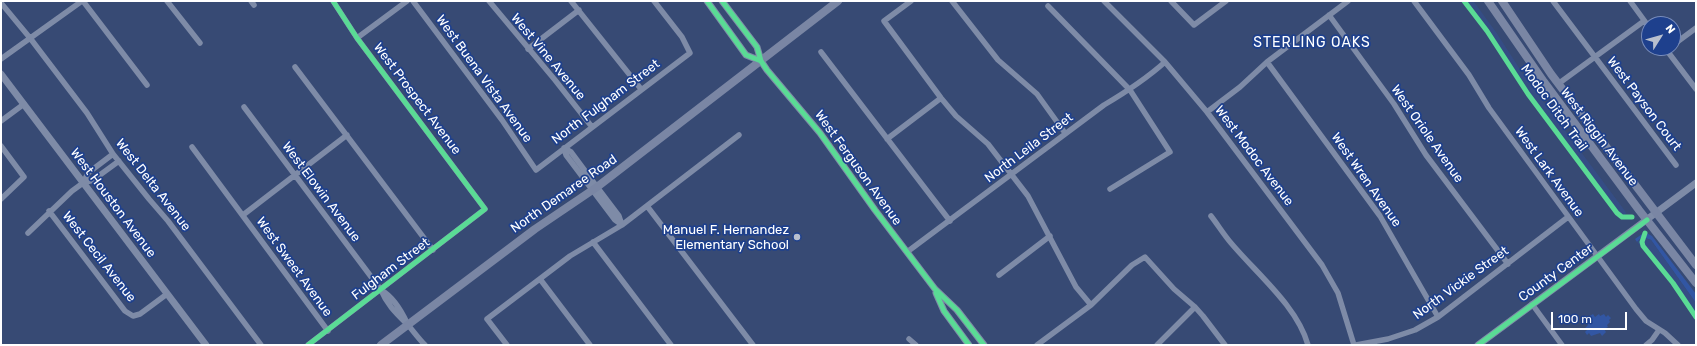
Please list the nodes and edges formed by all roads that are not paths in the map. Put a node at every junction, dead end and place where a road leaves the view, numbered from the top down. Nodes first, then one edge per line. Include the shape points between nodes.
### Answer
1 (82, 1) edge
2 (167, 1) edge
3 (332, 1) edge
4 (408, 1) edge
5 (413, 1) edge
6 (488, 1) edge
7 (571, 1) edge
8 (654, 1) edge
9 (706, 1) edge
10 (722, 1) edge
11 (838, 1) edge
12 (911, 1) edge
13 (952, 1) edge
14 (1104, 1) edge
15 (1171, 1) edge
16 (1226, 1) edge
17 (1348, 1) edge
18 (1414, 1) edge
19 (1488, 1) edge
20 (1502, 1) edge
21 (1553, 1) edge
22 (1630, 1) edge
23 (1, 2) edge
24 (1048, 6) dead end
25 (579, 10) junction
26 (1329, 15) junction
27 (1641, 17) edge
28 (1641, 23) edge
29 (1696, 28) edge
30 (1510, 31) junction
31 (30, 38) junction
32 (358, 38) junction
33 (1681, 39) edge
34 (200, 43) dead end
35 (528, 49) junction
36 (821, 52) dead end
37 (1671, 56) edge
38 (1594, 57) junction
39 (1, 60) edge
40 (761, 61) junction
41 (1165, 62) junction
42 (1267, 62) junction
43 (295, 67) dead end
44 (1, 74) edge
45 (1558, 84) junction
46 (147, 85) dead end
47 (641, 89) junction
48 (1696, 89) edge
49 (1130, 90) junction
50 (940, 98) junction
51 (24, 104) junction
52 (244, 107) dead end
53 (1207, 112) junction
54 (1, 121) edge
55 (592, 127) junction
56 (1066, 133) junction
57 (347, 135) junction
58 (739, 135) dead end
59 (887, 139) junction
60 (1, 146) edge
61 (192, 147) dead end
62 (564, 148) junction
63 (113, 154) junction
64 (119, 161) junction
65 (1676, 165) dead end
66 (536, 170) joint
67 (1012, 174) junction
68 (294, 175) junction
69 (83, 183) junction
70 (1696, 183) edge
71 (595, 189) junction
72 (1110, 190) dead end
73 (1, 199) edge
74 (647, 206) junction
75 (486, 209) joint
76 (49, 211) junction
77 (1656, 213) junction
78 (243, 216) junction
79 (1211, 216) dead end
80 (1568, 217) junction
81 (1647, 220) junction
82 (950, 221) junction
83 (622, 225) junction
84 (28, 233) dead end
85 (1050, 236) junction
86 (593, 242) junction
87 (433, 250) junction
88 (906, 252) junction
89 (1597, 256) junction
90 (1508, 264) junction
91 (1696, 265) edge
92 (999, 275) dead end
93 (540, 279) junction
94 (1696, 283) edge
95 (935, 289) junction
96 (381, 290) junction
97 (167, 294) junction
98 (1532, 304) junction
99 (1091, 305) junction
100 (1195, 307) junction
101 (1438, 317) junction
102 (407, 325) junction
103 (1659, 330) junction
104 (328, 331) junction
105 (909, 338) dead end
106 (749, 344) edge
107 (206, 345) edge
108 (261, 345) edge
109 (308, 345) edge
110 (381, 345) edge
111 (424, 345) edge
112 (507, 345) edge
113 (590, 345) edge
114 (671, 345) edge
115 (916, 345) edge
116 (969, 345) edge
117 (984, 345) edge
118 (1037, 345) edge
119 (1157, 345) edge
120 (1225, 345) edge
121 (1308, 345) edge
122 (1355, 345) edge
123 (1478, 345) edge
124 (1562, 345) edge
125 (1646, 345) edge
126 (1678, 345) edge

1 - 31 street
1 - 46 street
2 - 34 street
3 - 32 street, West Prospect Avenue
4 - 32 street
5 - 66 street, West Buena Vista Avenue
6 - 35 street, West Vine Avenue
7 - 25 street
8 - 47 street, North Fulgham Street via 690,52
9 - 40 street, West Ferguson Avenue via 746,55
10 - 40 street, West Ferguson Avenue via 757,47
11 - 40 main road, North Demaree Road
12 - 50 street via 884,21
13 - 56 street via 998,60 1037,94
14 - 41 street, West Modoc Avenue
15 - 16 street via 1194,25
17 - 26 street
18 - 80 street, West Lark Avenue
19 - 30 main road, West Riggin Avenue
20 - 45 main road, West Riggin Avenue
21 - 38 street, West Payson Court
22 - 27 street
23 - 31 street, West Delta Avenue
24 - 49 street
25 - 35 street
25 - 47 street
26 - 42 street
26 - 90 street, West Oriole Avenue via 1394,104 1426,155
28 - 38 street
29 - 33 street
30 - 45 main road via 1521,39 1547,78
30 - 81 main road, West Riggin Avenue via 1544,82
31 - 39 street
31 - 63 street, West Delta Avenue via 87,113
32 - 75 street, West Prospect Avenue
35 - 55 street, West Vine Avenue
36 - 59 street
37 - 48 street
38 - 45 street
38 - 65 street, West Payson Court
40 - 71 main road, North Demaree Road
40 - 88 street, West Ferguson Avenue via 828,143
41 - 49 street, North Leila Street
41 - 53 street, West Modoc Avenue
42 - 53 street
42 - 101 street, West Wren Avenue via 1380,216
43 - 57 street
44 - 51 street, West Houston Avenue
45 - 77 main road, West Riggin Avenue
47 - 55 street, North Fulgham Street
49 - 56 street, North Leila Street via 1104,105
49 - 72 street via 1170,152
50 - 59 street
50 - 67 street via 988,144
51 - 54 street
51 - 69 street, West Houston Avenue
52 - 68 street, West Elowin Avenue
53 - 122 street, West Modoc Avenue via 1322,265 1338,293
55 - 62 street, North Fulgham Street
56 - 67 street, North Leila Street
57 - 68 street
57 - 87 street
58 - 74 street
59 - 82 street
60 - 73 street via 24,177
61 - 78 street, West Sweet Avenue
62 - 66 street, North Fulgham Street
62 - 71 street via 566,155
63 - 64 street, West Delta Avenue
63 - 69 street via 88,173
64 - 69 street via 93,180
64 - 108 street, West Delta Avenue via 168,221
67 - 82 street, North Leila Street
67 - 85 street via 1028,196
68 - 78 street
68 - 96 street, West Elowin Avenue
69 - 76 street
69 - 97 street, West Houston Avenue
70 - 77 street, County Center
71 - 83 street via 615,220
71 - 102 main road, North Demaree Road via 535,229
74 - 83 street
74 - 106 street
75 - 87 street, Fulgham Street
76 - 84 street
76 - 97 street, West Cecil Avenue via 125,311 132,316 140,314
77 - 81 street, County Center
77 - 91 main road, West Riggin Avenue
78 - 104 street, West Sweet Avenue
79 - 121 street via 1230,243 1276,292 1294,316 1306,336
80 - 89 street, West Lark Avenue
80 - 90 street, North Vickie Street
81 - 89 street, County Center
81 - 94 main road, West Riggin Avenue
82 - 88 street, North Leila Street
83 - 86 street
85 - 92 street
85 - 99 street via 1076,287
86 - 93 street
86 - 114 street
87 - 96 street, Fulgham Street
88 - 95 street, West Ferguson Avenue
89 - 98 street, County Center
89 - 103 street, West Lark Avenue via 1641,316
90 - 101 street, North Vickie Street
93 - 112 street via 487,319
93 - 113 street
95 - 116 street, West Ferguson Avenue via 944,311
95 - 117 street, West Ferguson Avenue via 957,310
96 - 102 street, West Elowin Avenue via 384,299
96 - 104 street, Fulgham Street
97 - 107 street, West Houston Avenue
98 - 123 street, County Center
98 - 124 street
99 - 100 street via 1132,265 1145,256 1174,289
99 - 118 street
100 - 119 street
100 - 120 street
101 - 122 street, North Vickie Street via 1415,330 1388,339
102 - 110 main road, North Demaree Road
102 - 111 street, West Elowin Avenue
103 - 125 street
103 - 126 street, West Lark Avenue
104 - 109 street, Fulgham Street
105 - 115 street

